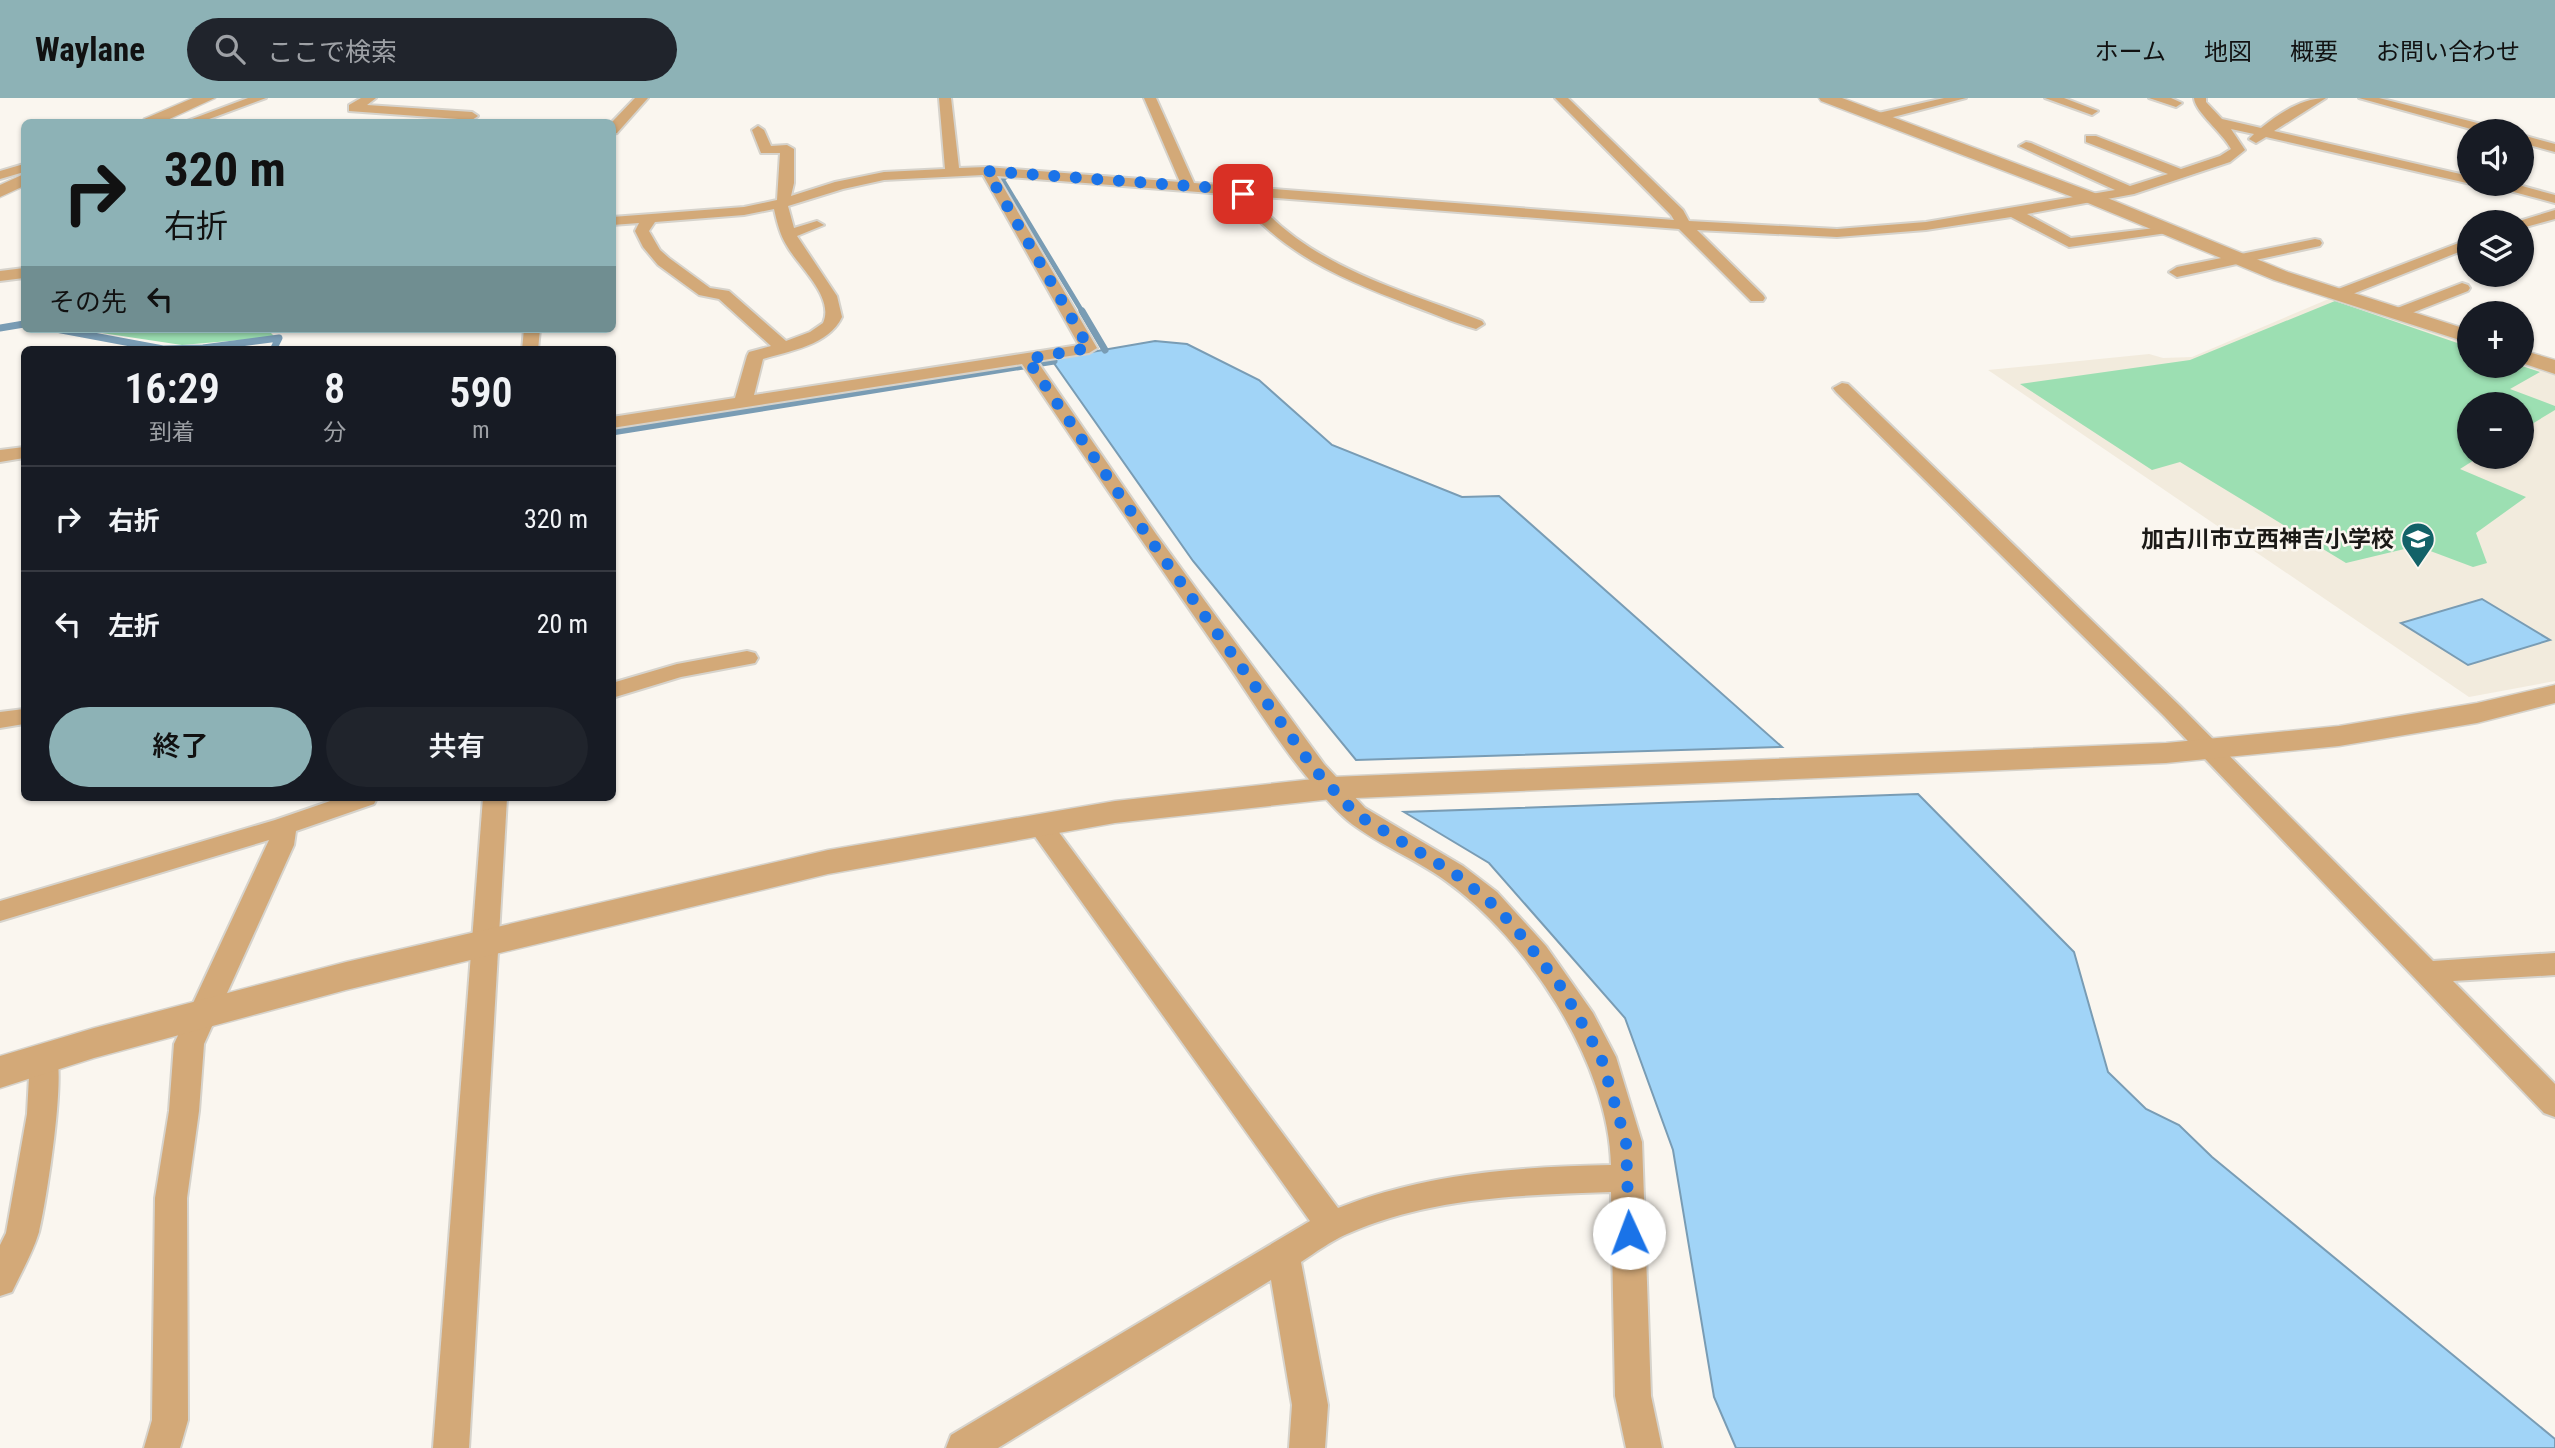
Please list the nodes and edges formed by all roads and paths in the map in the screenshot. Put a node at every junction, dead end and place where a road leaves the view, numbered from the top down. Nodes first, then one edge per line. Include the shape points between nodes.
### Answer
1 (207, 98) edge
2 (260, 98) edge
3 (370, 98) edge
4 (642, 98) edge
5 (945, 98) edge
6 (1150, 98) edge
7 (1561, 98) edge
8 (1827, 98) edge
9 (1958, 98) edge
10 (2051, 98) edge
11 (2155, 98) edge
12 (2200, 98) edge
13 (2365, 98) edge
14 (2292, 100) dead end
15 (2315, 100) edge
16 (1887, 102) dead end
17 (2176, 103) dead end
18 (1908, 109) junction
19 (2092, 111) dead end
20 (472, 116) dead end
21 (1878, 117) junction
22 (157, 119) edge
23 (199, 119) edge
24 (2219, 122) junction
25 (2457, 122) edge
26 (616, 126) edge
27 (758, 130) dead end
28 (2266, 132) junction
29 (2091, 139) dead end
30 (2534, 142) edge
31 (2026, 146) dead end
32 (2555, 148) edge
33 (2238, 150) junction
34 (21, 170) edge
35 (952, 171) junction
36 (987, 171) junction
37 (2181, 174) junction
38 (0, 175) edge
39 (2457, 178) edge
40 (21, 181) edge
41 (1188, 185) junction
42 (1244, 190) junction
43 (2129, 191) junction
44 (0, 192) edge
45 (2534, 193) edge
46 (2094, 199) junction
47 (2555, 199) edge
48 (784, 203) junction
49 (2013, 212) junction
50 (2555, 214) edge
51 (650, 218) junction
52 (2534, 220) edge
53 (616, 221) edge
54 (817, 225) dead end
55 (1683, 225) junction
56 (2168, 229) junction
57 (789, 234) junction
58 (2315, 243) dead end
59 (2457, 248) edge
60 (2240, 260) junction
61 (2177, 272) dead end
62 (21, 273) edge
63 (0, 276) edge
64 (2462, 288) dead end
65 (2339, 293) junction
66 (1757, 298) dead end
67 (2398, 313) junction
68 (1476, 324) dead end
69 (2457, 333) edge
70 (782, 347) junction
71 (2534, 360) edge
72 (1029, 363) junction
73 (2555, 367) edge
74 (1842, 388) dead end
75 (743, 403) junction
76 (616, 422) edge
77 (21, 453) edge
78 (0, 456) edge
79 (747, 658) dead end
80 (616, 690) edge
81 (2555, 694) edge
82 (21, 717) edge
83 (0, 720) edge
84 (2206, 749) junction
85 (1332, 788) junction
86 (356, 801) edge
87 (495, 801) edge
88 (1040, 825) junction
89 (284, 826) junction
90 (0, 911) edge
91 (484, 942) junction
92 (2555, 964) edge
93 (2426, 972) junction
94 (202, 1013) junction
95 (45, 1058) junction
96 (0, 1072) edge
97 (2555, 1104) edge
98 (1627, 1178) junction
99 (1332, 1225) junction
100 (1283, 1255) junction
101 (0, 1282) edge
102 (162, 1448) edge
103 (451, 1448) edge
104 (964, 1448) edge
105 (1307, 1448) edge
106 (1644, 1448) edge

1 - 22 street
2 - 23 street
3 - 20 street via 353,108
4 - 26 street
5 - 35 street
6 - 41 street
7 - 55 street via 1678,213
8 - 21 street
9 - 18 street
10 - 19 street
11 - 17 street
12 - 24 street
13 - 25 street
14 - 15 street
15 - 28 street
16 - 18 street
18 - 21 street
21 - 46 street
24 - 28 street
24 - 33 street
27 - 48 street via 766,150 787,149
28 - 33 street
28 - 39 street
29 - 37 street
30 - 32 street
31 - 43 street
33 - 37 street
34 - 38 street
35 - 36 street
35 - 48 street via 884,176
36 - 41 street
36 - 72 street via 1089,348
37 - 43 street
40 - 44 street
41 - 42 street
42 - 55 street
42 - 68 street via 1267,223 1303,250
43 - 46 street
45 - 47 street
46 - 49 street
46 - 56 street
48 - 51 street via 744,211
48 - 57 street
49 - 55 street via 1926,226 1837,233
49 - 56 street via 2069,243
50 - 52 street
51 - 53 street
51 - 70 street via 642,231 662,264 706,294 723,294
54 - 57 street
55 - 66 street
56 - 60 street
57 - 70 street via 832,299 835,314 828,328
58 - 60 street
59 - 65 street
60 - 61 street
60 - 65 street
62 - 63 street
64 - 67 street
65 - 67 street
67 - 69 street
70 - 75 street via 755,356
71 - 73 street
72 - 75 street
72 - 85 street via 1149,538
74 - 84 street
75 - 76 street
77 - 78 street
79 - 80 street via 677,671
81 - 84 street via 2477,713 2339,736
82 - 83 street
84 - 85 street
84 - 93 street
85 - 88 street
85 - 98 street via 1356,814 1454,873 1488,900 1562,988 1601,1057 1626,1142
86 - 89 street
87 - 91 street
88 - 91 street via 828,862
88 - 99 street
89 - 90 street
89 - 94 street via 281,845
91 - 94 street
91 - 103 street
92 - 93 street
93 - 97 street
94 - 95 street
94 - 102 street via 189,1044 171,1198 170,1420
95 - 96 street
95 - 101 street via 42,1114 22,1233
98 - 99 street via 1450,1188 1394,1200
98 - 106 street via 1633,1396
99 - 100 street
100 - 104 street
100 - 105 street via 1310,1405

